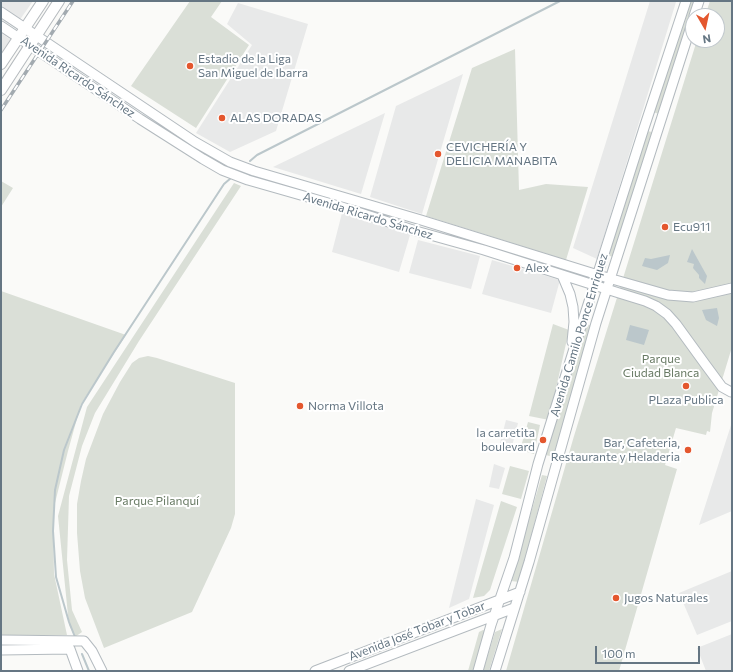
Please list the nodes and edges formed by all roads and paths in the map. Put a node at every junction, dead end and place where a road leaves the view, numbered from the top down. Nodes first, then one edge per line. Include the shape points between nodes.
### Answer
1 (43, 1) edge
2 (59, 1) edge
3 (686, 1) edge
4 (1, 12) edge
5 (1, 26) edge
6 (25, 28) junction
7 (37, 35) junction
8 (18, 37) junction
9 (30, 45) junction
10 (685, 45) edge
11 (1, 64) edge
12 (1, 90) edge
13 (646, 121) junction
14 (660, 125) junction
15 (562, 275) junction
16 (598, 275) junction
17 (611, 279) junction
18 (594, 285) junction
19 (732, 288) edge
20 (607, 289) junction
21 (572, 355) junction
22 (732, 391) edge
23 (520, 592) junction
24 (500, 599) junction
25 (514, 608) junction
26 (495, 614) junction
27 (1, 640) edge
28 (1, 650) edge
29 (78, 671) edge
30 (102, 671) edge
31 (315, 671) edge
32 (349, 671) edge
33 (478, 671) edge
34 (495, 671) edge

1 - 6 main road
2 - 7 main road
3 - 13 main road, Avenida Camilo Ponce Enriquez
4 - 6 main road, Avenida Ricardo Sánchez
5 - 8 main road, Avenida Ricardo Sánchez
6 - 7 main road, Avenida Ricardo Sánchez
6 - 8 main road
7 - 9 main road
7 - 16 main road, Avenida Ricardo Sánchez via 195,142 230,162
8 - 9 main road, Avenida Ricardo Sánchez
8 - 11 main road
9 - 12 main road
9 - 15 main road, Avenida Ricardo Sánchez via 222,170
10 - 14 main road, Avenida Camilo Ponce Enriquez
13 - 14 main road
13 - 16 main road, Avenida Camilo Ponce Enriquez
14 - 17 main road, Avenida Camilo Ponce Enriquez
15 - 18 main road, Avenida Ricardo Sánchez
15 - 21 main road via 573,307
16 - 17 main road, Avenida Ricardo Sánchez
16 - 18 main road, Avenida Camilo Ponce Enriquez
17 - 19 main road, Avenida Ricardo Sánchez via 668,295 693,297
17 - 20 main road, Avenida Camilo Ponce Enriquez
18 - 20 main road, Avenida Ricardo Sánchez
18 - 21 main road, Avenida Camilo Ponce Enriquez
20 - 22 main road, Avenida Ricardo Sánchez via 644,301 667,314 722,387
20 - 23 main road, Avenida Camilo Ponce Enriquez
21 - 24 main road, Avenida Camilo Ponce Enriquez
23 - 24 main road, Avenida José Tobar y Tobar
23 - 25 main road, Avenida Camilo Ponce Enriquez
24 - 26 main road, Avenida Camilo Ponce Enriquez
24 - 31 main road, Avenida José Tobar y Tobar
25 - 26 main road, Avenida José Tobar y Tobar
25 - 34 main road, Avenida Camilo Ponce Enriquez
26 - 32 main road, Avenida José Tobar y Tobar
26 - 33 main road, Avenida Camilo Ponce Enriquez
27 - 30 main road via 84,641
28 - 29 main road via 70,650

